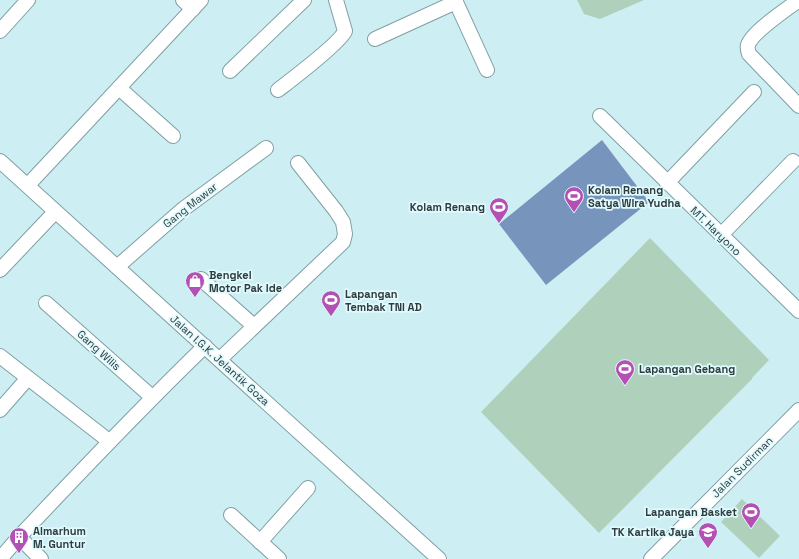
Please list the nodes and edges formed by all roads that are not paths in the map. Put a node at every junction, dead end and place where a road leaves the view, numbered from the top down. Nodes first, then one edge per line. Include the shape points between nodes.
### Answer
1 (28, 0) edge
2 (304, 0) edge
3 (336, 0) edge
4 (799, 0) edge
5 (456, 1) edge
6 (193, 3) edge
7 (0, 31) edge
8 (375, 40) dead end
9 (487, 70) dead end
10 (230, 71) dead end
11 (119, 88) junction
12 (278, 90) dead end
13 (754, 92) dead end
14 (799, 106) edge
15 (600, 116) dead end
16 (173, 136) dead end
17 (266, 148) dead end
18 (0, 161) edge
19 (793, 161) dead end
20 (298, 163) dead end
21 (667, 183) junction
22 (28, 185) junction
23 (55, 212) junction
24 (721, 235) junction
25 (117, 267) junction
26 (0, 270) edge
27 (201, 279) dead end
28 (46, 303) dead end
29 (799, 311) edge
30 (254, 326) junction
31 (206, 346) junction
32 (0, 356) edge
33 (220, 359) junction
34 (28, 378) junction
35 (152, 397) junction
36 (0, 410) edge
37 (799, 410) edge
38 (109, 441) junction
39 (308, 488) dead end
40 (231, 515) dead end
41 (19, 537) junction
42 (260, 542) junction
43 (658, 557) edge
44 (0, 559) edge
45 (41, 559) edge
46 (279, 559) edge
47 (439, 559) edge

1 - 7 street
2 - 10 street
3 - 12 street via 344,34
4 - 14 street via 755,34 748,44 749,54
5 - 8 street
5 - 9 street
6 - 11 street
11 - 16 street
11 - 22 street
13 - 21 street
15 - 21 street, MT. Haryono
17 - 25 street, Gang Mawar via 182,210
18 - 22 street, Jalan I.G.K. Jelantik Goza
19 - 24 street
20 - 30 street via 343,222 343,242
21 - 24 street, MT. Haryono
22 - 23 street, Jalan I.G.K. Jelantik Goza
23 - 25 street, Jalan I.G.K. Jelantik Goza
23 - 26 street
24 - 29 street, MT. Haryono
25 - 31 street, Jalan I.G.K. Jelantik Goza
27 - 30 street
28 - 35 street, Gang Wilis
30 - 33 street
31 - 33 street, Jalan I.G.K. Jelantik Goza
31 - 35 street
32 - 34 street
33 - 47 street, Jalan I.G.K. Jelantik Goza
34 - 36 street
34 - 38 street
35 - 38 street
37 - 43 street, Jalan Sudirman
38 - 41 street
39 - 42 street
40 - 42 street
41 - 44 street
41 - 45 street
42 - 46 street

